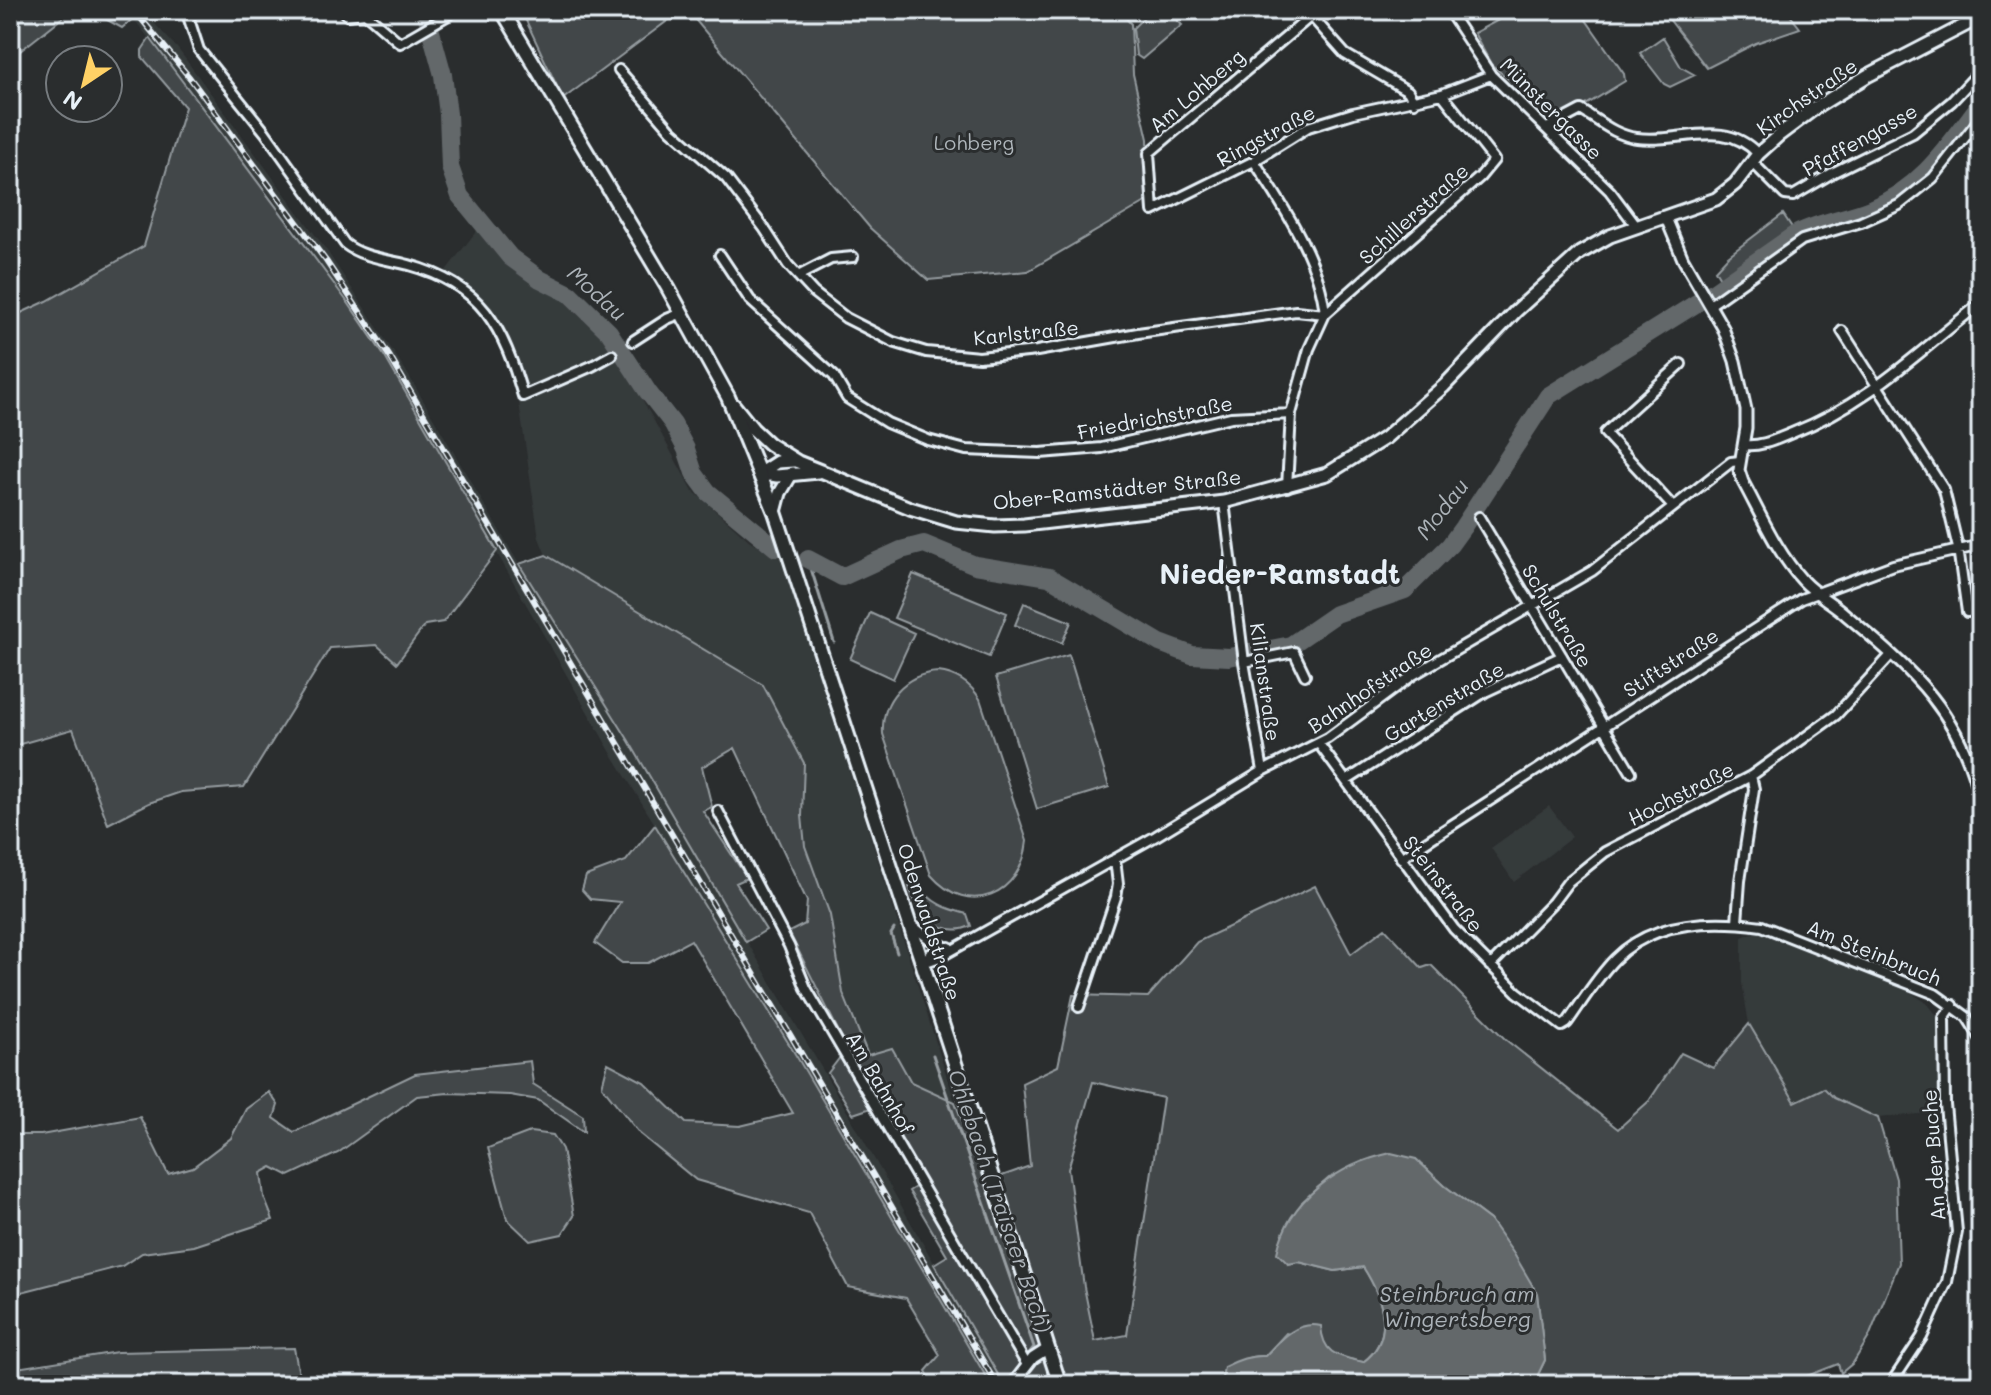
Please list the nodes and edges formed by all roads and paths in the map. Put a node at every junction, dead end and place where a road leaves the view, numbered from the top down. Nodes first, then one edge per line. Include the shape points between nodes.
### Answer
1 (186, 10) edge
2 (342, 10) edge
3 (457, 10) edge
4 (502, 10) edge
5 (1448, 10) edge
6 (1308, 13) edge
7 (1981, 17) edge
8 (619, 70) dead end
9 (1981, 70) edge
10 (1491, 75) junction
11 (1442, 94) junction
12 (1414, 102) junction
13 (1981, 117) edge
14 (1547, 128) junction
15 (1755, 158) junction
16 (1254, 161) junction
17 (1153, 211) joint
18 (1666, 218) junction
19 (1637, 227) junction
20 (720, 255) dead end
21 (853, 257) dead end
22 (798, 276) junction
23 (1981, 303) edge
24 (1710, 305) junction
25 (682, 313) junction
26 (1325, 314) junction
27 (1842, 331) dead end
28 (633, 341) dead end
29 (612, 355) dead end
30 (1681, 364) dead end
31 (1878, 388) junction
32 (728, 397) junction
33 (1291, 414) junction
34 (1744, 445) junction
35 (1740, 461) junction
36 (798, 462) junction
37 (823, 472) junction
38 (760, 473) junction
39 (792, 473) junction
40 (1287, 487) junction
41 (1224, 502) junction
42 (1673, 507) junction
43 (775, 512) junction
44 (1479, 517) dead end
45 (1981, 545) edge
46 (1958, 548) junction
47 (1817, 594) junction
48 (1533, 606) junction
49 (1981, 611) edge
50 (1891, 655) junction
51 (1562, 656) junction
52 (1244, 662) junction
53 (1305, 675) dead end
54 (1603, 725) junction
55 (1319, 744) junction
56 (1976, 763) edge
57 (1263, 771) junction
58 (1631, 772) dead end
59 (1751, 776) junction
60 (1346, 781) junction
61 (1981, 804) edge
62 (718, 811) dead end
63 (1401, 858) junction
64 (1115, 859) junction
65 (1737, 922) junction
66 (910, 923) junction
67 (962, 944) junction
68 (948, 948) junction
69 (923, 963) junction
70 (1490, 966) junction
71 (1953, 1005) junction
72 (1079, 1007) dead end
73 (1562, 1026) joint
74 (1981, 1039) edge
75 (1047, 1349) junction
76 (1027, 1365) junction
77 (1012, 1385) edge
78 (1060, 1385) edge
79 (1890, 1385) edge

1 - 29 street via 199,50 345,244 423,269 467,293 484,308 510,351 523,396
2 - 3 street via 347,15 365,13 400,43
4 - 25 main road, Ober-Ramstädter Straße
5 - 10 street, Münstergasse
6 - 12 street via 1345,54 1408,91
6 - 17 street, Am Lohberg via 1149,153
7 - 15 main road, Kirchstraße via 1815,108
8 - 22 street, Karlstraße via 671,130 726,178
9 - 15 street, Pfaffengasse via 1913,133 1793,196 1785,195
10 - 11 street, Ringstraße
10 - 14 street, Münstergasse
11 - 12 street, Ringstraße
11 - 26 street, Schillerstraße via 1494,160
12 - 16 street, Ringstraße via 1308,127
13 - 24 street via 1933,178 1899,205 1802,240
14 - 15 street via 1581,110 1620,134 1652,140 1726,134 1744,141
14 - 19 street, Münstergasse via 1610,191
15 - 18 main road, Kirchstraße via 1728,192
16 - 17 street, Ringstraße
16 - 26 street via 1307,255 1324,297
18 - 19 main road, Ober-Ramstädter Straße
18 - 24 street
19 - 40 main road, Ober-Ramstädter Straße via 1580,253 1385,438 1327,474
20 - 33 street, Friedrichstraße via 750,300 834,376 847,398 928,440 966,450 1040,453 1102,448 1231,417
21 - 22 street via 831,259
22 - 26 street, Karlstraße via 846,318 893,342 926,352 979,357 1296,311
23 - 31 street
24 - 34 street via 1742,389
25 - 28 street
25 - 32 main road, Ober-Ramstädter Straße
26 - 33 street
27 - 31 street
30 - 42 street via 1605,433
31 - 34 street via 1812,425 1761,445
31 - 46 street via 1944,490
32 - 36 main road, Ober-Ramstädter Straße via 760,437
32 - 38 main road, Ober-Ramstädter Straße
33 - 40 street
34 - 35 street
35 - 42 street, Bahnhofstraße via 1731,462
35 - 47 street via 1743,482 1782,553
36 - 37 main road, Ober-Ramstädter Straße
36 - 38 main road via 777,462
37 - 39 main road, Ober-Ramstädter Straße
37 - 41 main road, Ober-Ramstädter Straße via 929,515 977,525 1024,525
38 - 39 main road, Ober-Ramstädter Straße
38 - 43 main road, Odenwaldstraße
39 - 43 main road
40 - 41 main road, Ober-Ramstädter Straße
41 - 52 street, Kilianstraße
42 - 48 street, Bahnhofstraße via 1592,571
43 - 66 main road, Odenwaldstraße
44 - 48 street, Schulstraße
45 - 46 street, Stiftstraße
46 - 47 street, Stiftstraße via 1882,568
46 - 49 street via 1967,612
47 - 50 street
47 - 54 street, Stiftstraße via 1801,599
48 - 51 street, Schulstraße
48 - 55 street, Bahnhofstraße via 1413,675
50 - 56 street via 1940,706
50 - 59 street, Hochstraße via 1836,715
51 - 54 street, Schulstraße
51 - 60 street, Gartenstraße via 1485,692
52 - 53 street via 1294,652
52 - 57 street, Kilianstraße
54 - 58 street, Schulstraße
54 - 63 street, Stiftstraße
55 - 57 street, Bahnhofstraße
55 - 60 street, Steinstraße
56 - 61 street
57 - 64 street, Bahnhofstraße
59 - 65 street via 1754,789
59 - 70 street, Hochstraße via 1605,852 1568,882
60 - 63 street, Steinstraße
62 - 76 street, Am Bahnhof via 806,988
63 - 70 street, Steinstraße via 1454,929
64 - 67 street, Bahnhofstraße
64 - 72 street via 1116,897
65 - 71 street, Am Steinbruch via 1762,926 1919,986
65 - 73 street, Am Steinbruch via 1660,930 1641,939 1613,961
66 - 68 street
66 - 69 main road, Odenwaldstraße
67 - 68 street, Bahnhofstraße
67 - 69 street, Bahnhofstraße
68 - 69 street, Bahnhofstraße via 930,954
69 - 75 main road, Odenwaldstraße
70 - 73 street, Steinstraße
71 - 74 street, Am Steinbruch
71 - 79 street, An der Buche via 1944,1018 1945,1093 1957,1232 1947,1282 1922,1337
75 - 76 street
75 - 78 main road, Odenwaldstraße
76 - 77 street

